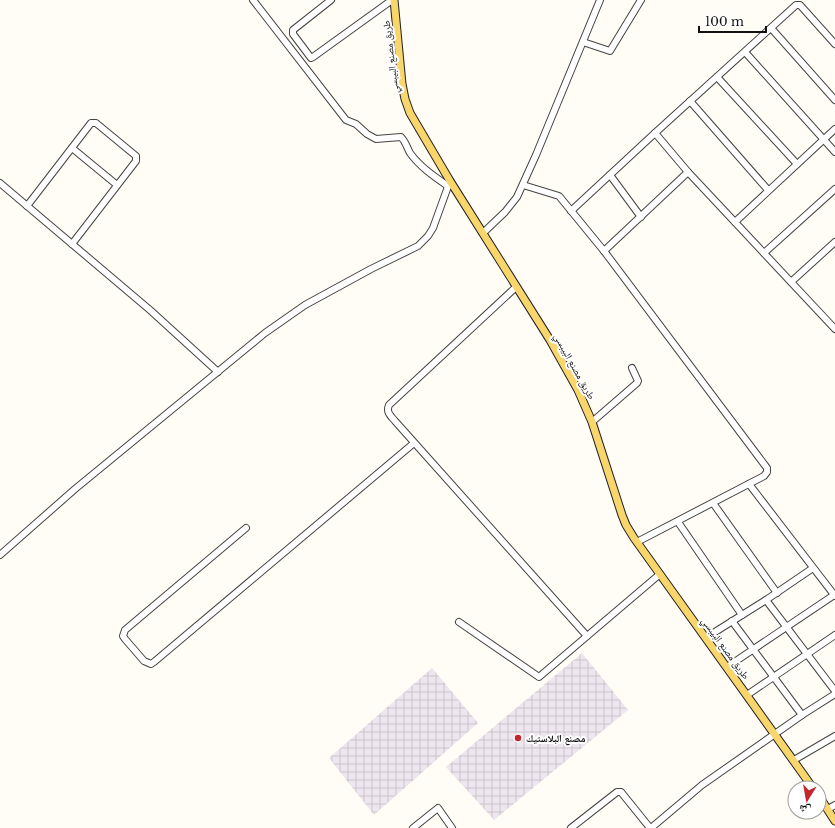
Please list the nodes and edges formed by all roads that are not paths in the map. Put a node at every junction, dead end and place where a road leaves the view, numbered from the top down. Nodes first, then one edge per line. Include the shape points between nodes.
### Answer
1 (253, 0) edge
2 (331, 0) edge
3 (393, 0) edge
4 (600, 0) edge
5 (641, 0) edge
6 (771, 28) junction
7 (583, 42) junction
8 (835, 44) edge
9 (744, 52) junction
10 (717, 77) junction
11 (835, 100) edge
12 (690, 101) junction
13 (835, 129) edge
14 (655, 133) junction
15 (824, 140) junction
16 (72, 148) junction
17 (835, 152) edge
18 (797, 164) junction
19 (688, 172) junction
20 (610, 175) junction
21 (0, 183) edge
22 (449, 183) junction
23 (117, 185) junction
24 (523, 185) junction
25 (835, 189) edge
26 (768, 190) junction
27 (27, 206) junction
28 (571, 211) junction
29 (641, 217) junction
30 (735, 222) junction
31 (483, 233) junction
32 (835, 242) edge
33 (72, 244) junction
34 (604, 251) junction
35 (764, 254) junction
36 (791, 282) junction
37 (516, 287) junction
38 (835, 329) edge
39 (632, 368) dead end
40 (218, 372) junction
41 (592, 422) junction
42 (414, 443) junction
43 (749, 484) junction
44 (713, 503) junction
45 (678, 522) junction
46 (246, 528) dead end
47 (637, 542) junction
48 (0, 555) edge
49 (813, 568) junction
50 (660, 574) junction
51 (777, 593) junction
52 (834, 595) edge
53 (766, 600) junction
54 (742, 615) junction
55 (732, 621) junction
56 (459, 622) dead end
57 (787, 627) junction
58 (835, 635) edge
59 (587, 636) junction
60 (707, 637) junction
61 (753, 648) junction
62 (807, 654) junction
63 (727, 667) junction
64 (774, 676) junction
65 (835, 692) edge
66 (747, 695) junction
67 (802, 715) junction
68 (775, 733) junction
69 (834, 739) edge
70 (794, 760) junction
71 (808, 780) edge
72 (832, 807) edge
73 (835, 820) edge
74 (413, 828) edge
75 (452, 828) edge
76 (571, 828) edge
77 (650, 828) edge

1 - 22 street via 346,120 376,139 402,137 415,159 429,172
2 - 3 street via 293,30 293,34 310,58
3 - 22 main road, طريق مصنع البيبسي via 405,99
4 - 7 street
5 - 7 street via 610,51
6 - 8 street via 798,5
6 - 9 street
6 - 11 street
7 - 24 street
9 - 10 street
9 - 15 street
10 - 12 street
10 - 18 street
12 - 14 street
12 - 26 street
13 - 15 street
14 - 19 street
14 - 20 street
15 - 17 street
15 - 18 street
16 - 23 street
16 - 23 street via 91,123 96,123 136,158
16 - 27 street
18 - 26 street
19 - 29 street
19 - 30 street
20 - 28 street
20 - 29 street
21 - 27 street
22 - 31 main road, طريق مصنع البيبسي
22 - 40 street via 433,228 418,246 301,307
23 - 33 street
24 - 28 street via 559,196
24 - 31 street via 513,202
25 - 35 street
26 - 30 street
27 - 33 street
28 - 34 street
29 - 34 street
30 - 35 street
31 - 37 main road, طريق مصنع البيبسي
32 - 36 street
33 - 40 street
34 - 43 street via 767,468 764,476
35 - 36 street
36 - 38 street
37 - 41 main road, طريق مصنع البيبسي via 573,380
37 - 42 street via 389,405 388,413
39 - 41 street via 637,384
40 - 48 street
41 - 47 main road, طريق مصنع البيبسي via 622,515
42 - 46 street via 154,662 151,664 144,661 123,636 125,630
42 - 59 street
43 - 44 street
43 - 49 street
44 - 45 street
44 - 51 street
45 - 47 street
45 - 54 street
47 - 50 main road, طريق مصنع البيبسي
49 - 51 street
49 - 52 street
50 - 59 street
50 - 60 main road, طريق مصنع البيبسي
51 - 53 street
52 - 57 street
53 - 54 street
53 - 57 street
54 - 55 street
55 - 60 street
55 - 61 street
56 - 59 street via 539,677
57 - 61 street
57 - 62 street
58 - 62 street
60 - 63 main road, طريق مصنع البيبسي
61 - 63 street
61 - 64 street
62 - 64 street
62 - 65 street
63 - 66 main road, طريق مصنع البيبسي
64 - 66 street
64 - 67 street
65 - 67 street
66 - 68 main road, طريق مصنع البيبسي
67 - 68 street
68 - 70 main road, طريق مصنع البيبسي
68 - 77 street
69 - 70 street
70 - 71 main road, طريق مصنع البيبسي
72 - 73 main road
74 - 75 street via 438,808
76 - 77 street via 619,791

